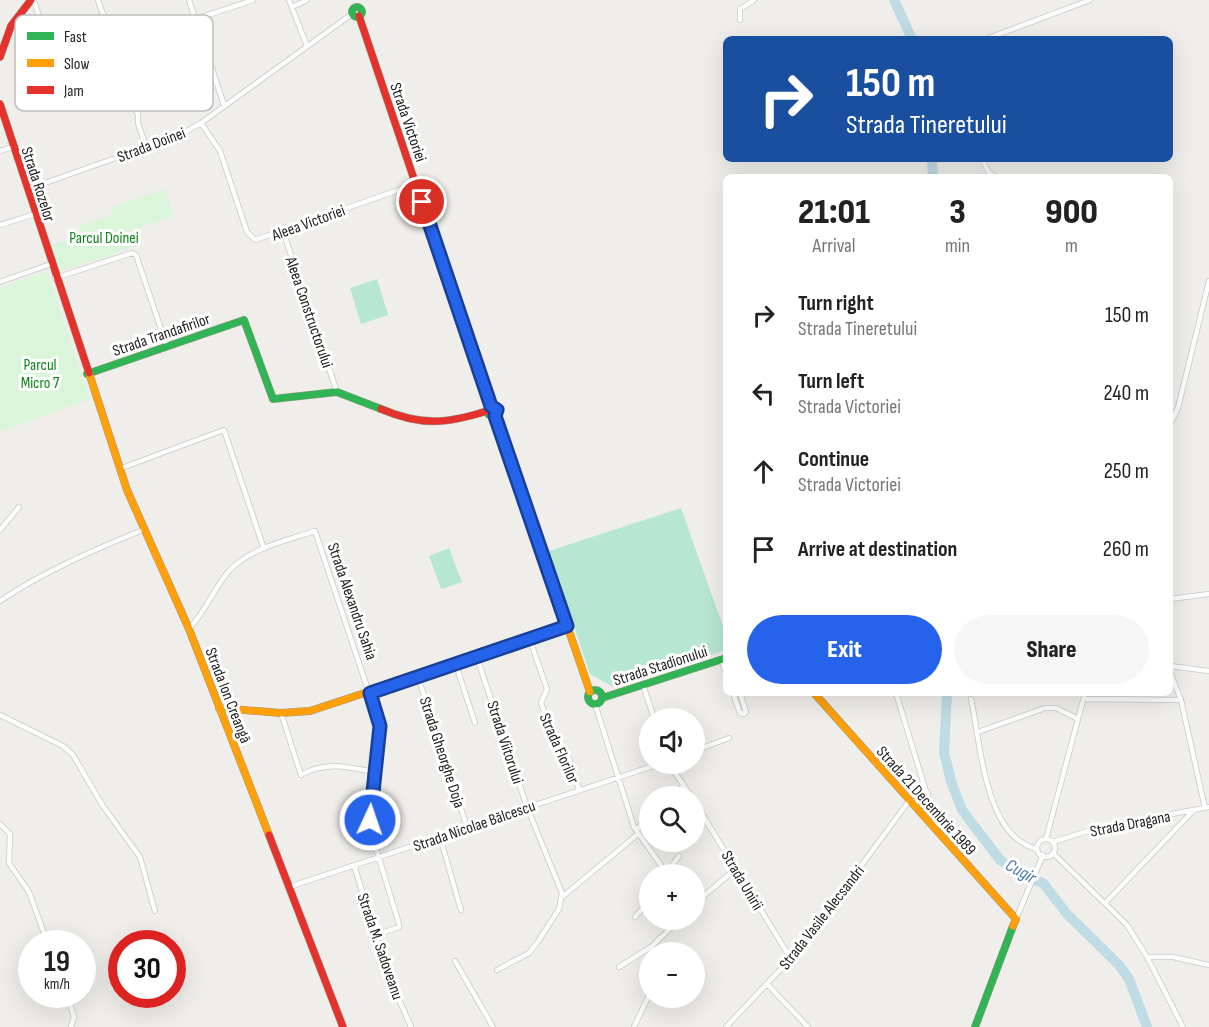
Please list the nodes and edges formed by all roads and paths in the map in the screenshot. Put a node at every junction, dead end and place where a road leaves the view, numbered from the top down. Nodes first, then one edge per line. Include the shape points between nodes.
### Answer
1 (32, 0) edge
2 (98, 0) edge
3 (189, 0) edge
4 (253, 0) edge
5 (289, 0) edge
6 (307, 0) edge
7 (754, 0) edge
8 (1090, 0) edge
9 (292, 7) junction
10 (355, 9) edge
11 (20, 15) edge
12 (37, 15) edge
13 (103, 15) edge
14 (194, 15) edge
15 (210, 15) edge
16 (740, 20) dead end
17 (15, 21) edge
18 (994, 36) edge
19 (307, 46) junction
20 (0, 57) edge
21 (213, 70) edge
22 (225, 105) junction
23 (0, 107) edge
24 (135, 111) edge
25 (201, 123) junction
26 (13, 147) junction
27 (146, 147) junction
28 (0, 151) edge
29 (416, 184) junction
30 (27, 189) junction
31 (35, 214) junction
32 (0, 225) edge
33 (283, 231) junction
34 (51, 264) junction
35 (56, 278) junction
36 (1209, 281) edge
37 (0, 282) edge
38 (167, 347) junction
39 (87, 374) junction
40 (337, 392) junction
41 (489, 409) junction
42 (1173, 418) edge
43 (119, 469) junction
44 (19, 507) dead end
45 (0, 530) edge
46 (143, 530) junction
47 (264, 549) junction
48 (1209, 594) edge
49 (1173, 599) edge
50 (0, 601) edge
51 (567, 626) junction
52 (189, 629) junction
53 (530, 640) junction
54 (477, 658) junction
55 (723, 658) edge
56 (456, 665) junction
57 (1173, 666) edge
58 (1209, 672) edge
59 (418, 677) junction
60 (1173, 680) edge
61 (644, 685) junction
62 (590, 692) junction
63 (370, 693) junction
64 (734, 696) edge
65 (741, 696) edge
66 (817, 696) edge
67 (897, 696) edge
68 (1084, 696) edge
69 (602, 698) junction
70 (971, 699) dead end
71 (1181, 700) junction
72 (595, 704) junction
73 (219, 708) junction
74 (651, 708) edge
75 (281, 713) junction
76 (0, 715) edge
77 (1078, 718) junction
78 (475, 723) dead end
79 (978, 732) junction
80 (729, 738) dead end
81 (705, 747) edge
82 (639, 770) edge
83 (374, 772) junction
84 (676, 774) edge
85 (618, 777) junction
86 (684, 786) edge
87 (579, 789) junction
88 (928, 793) junction
89 (911, 803) junction
90 (527, 807) junction
91 (1207, 807) edge
92 (1194, 810) junction
93 (705, 819) edge
94 (0, 824) edge
95 (467, 828) junction
96 (639, 830) edge
97 (637, 832) junction
98 (939, 833) junction
99 (440, 837) junction
100 (1047, 839) junction
101 (1053, 842) junction
102 (1037, 849) junction
103 (1053, 853) junction
104 (1043, 855) junction
105 (378, 856) junction
106 (680, 856) dead end
107 (354, 864) junction
108 (660, 864) edge
109 (674, 864) edge
110 (736, 868) junction
111 (289, 887) junction
112 (562, 895) junction
113 (705, 895) edge
114 (1106, 902) junction
115 (461, 910) dead end
116 (155, 911) dead end
117 (639, 913) edge
118 (635, 918) dead end
119 (1016, 919) junction
120 (43, 930) edge
121 (668, 930) edge
122 (376, 935) junction
123 (659, 942) edge
124 (639, 957) edge
125 (1148, 957) junction
126 (791, 958) junction
127 (455, 961) dead end
128 (1209, 965) edge
129 (619, 967) dead end
130 (497, 970) dead end
131 (767, 984) junction
132 (71, 1008) edge
133 (643, 1008) edge
134 (71, 1027) edge
135 (343, 1027) edge
136 (411, 1027) edge
137 (493, 1027) edge
138 (634, 1027) edge
139 (726, 1027) edge
140 (808, 1027) edge
141 (975, 1027) edge
142 (1183, 1027) edge

1 - 11 street
1 - 12 street
2 - 13 street
3 - 14 street
4 - 15 street
5 - 9 street
6 - 9 street
7 - 16 street via 740,9
8 - 18 street
9 - 19 street
10 - 19 street, Strada Doinei
10 - 29 street, Strada Victoriei
17 - 20 street
19 - 22 street, Strada Doinei
21 - 22 street
22 - 25 street, Strada Doinei
23 - 26 street, Strada Rozelor
24 - 27 street
25 - 27 street, Strada Doinei
25 - 33 street, Aleea Victoriei via 220,151 250,237 260,239
26 - 28 street
26 - 30 street, Strada Rozelor
27 - 30 street, Strada Doinei
29 - 33 street, Aleea Victoriei
29 - 41 street, Strada Victoriei
30 - 31 street, Strada Rozelor
31 - 32 street
31 - 34 street, Strada Rozelor
33 - 40 street, Aleea Constructorului
34 - 35 street, Strada Rozelor
34 - 37 street
35 - 38 street via 132,253 139,258
35 - 39 street, Strada Rozelor
36 - 42 street
38 - 39 street, Strada Trandafirilor
38 - 40 street, Strada Trandafirilor via 244,320 273,399
39 - 43 street, Strada Ion Creangă
40 - 41 street via 404,420 427,424 445,423
41 - 51 street, Strada Victoriei via 497,410 495,416
43 - 46 street, Strada Ion Creangă
43 - 47 street via 224,430
44 - 45 street
46 - 50 street via 73,559
46 - 52 street, Strada Ion Creangă
47 - 52 street via 240,561 228,573
47 - 63 street, Strada Alexandru Sahia via 315,531
48 - 49 street
51 - 53 street
51 - 62 street
52 - 73 street, Strada Ion Creangă
53 - 54 street
53 - 87 street, Strada Florilor via 547,689 541,703 554,740 569,759
54 - 56 street
54 - 90 street, Strada Viitorului
55 - 61 street, Strada Stadionului
56 - 59 street
56 - 78 street
57 - 58 street
59 - 63 street
59 - 95 street, Strada Gheorghe Doja
60 - 71 street
61 - 69 street, Strada Stadionului
61 - 74 street
62 - 69 street via 599,692
62 - 72 street via 588,700
63 - 75 street via 310,711
63 - 83 street, Strada Alexandru Sahia via 380,726
64 - 65 street via 744,714
66 - 89 street, Strada 21 Decembrie 1989
67 - 88 street
68 - 71 street
68 - 77 street
69 - 72 street
70 - 79 street
71 - 91 street
72 - 85 street
73 - 75 street
73 - 111 street, Strada Ion Creangă
75 - 83 street via 302,775 317,767 333,765
76 - 116 street via 63,746 73,755 140,857
77 - 79 street via 1056,708 1045,708
77 - 100 street
79 - 102 street via 987,783 999,817 1018,840
80 - 81 street
82 - 85 street, Strada Nicolae Bălcescu
83 - 105 street, Strada Alexandru Sahia via 370,820
84 - 86 street
85 - 87 street, Strada Nicolae Bălcescu
85 - 97 street
87 - 90 street, Strada Nicolae Bălcescu
88 - 89 street
88 - 98 street
89 - 98 street, Strada 21 Decembrie 1989
89 - 126 street, Strada Vasile Alecsandri
90 - 95 street, Strada Nicolae Bălcescu
90 - 112 street, Strada Viitorului
91 - 92 street, Strada Dragana
92 - 101 street, Strada Dragana
92 - 114 street
93 - 110 street, Strada Unirii
94 - 120 street via 10,834 9,863 29,892
95 - 99 street, Strada Nicolae Bălcescu
96 - 97 street
97 - 108 street
97 - 112 street
98 - 119 street, Strada 21 Decembrie 1989
99 - 105 street, Strada Nicolae Bălcescu
99 - 115 street
100 - 101 street
100 - 102 street via 1039,842
101 - 103 street
102 - 104 street
103 - 104 street
103 - 114 street
104 - 119 street
105 - 107 street, Strada Nicolae Bălcescu
105 - 122 street, Strada Alexandru Sahia via 399,927
106 - 109 street
107 - 111 street, Strada Nicolae Bălcescu
107 - 122 street, Strada M. Sadoveanu
110 - 113 street
110 - 126 street, Strada Unirii
111 - 135 street, Strada Ion Creangă
112 - 130 street via 559,909 529,953
114 - 125 street
117 - 118 street
119 - 141 street
121 - 123 street
122 - 136 street, Strada M. Sadoveanu via 391,983
124 - 129 street
125 - 128 street via 1173,957
125 - 142 street
126 - 131 street, Strada Vasile Alecsandri
127 - 137 street
131 - 139 street, Strada Vasile Alecsandri
131 - 140 street
132 - 134 street
133 - 138 street

